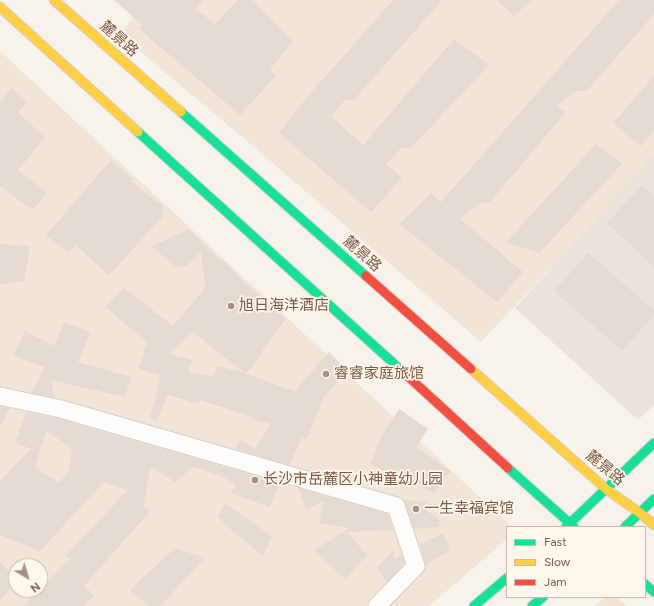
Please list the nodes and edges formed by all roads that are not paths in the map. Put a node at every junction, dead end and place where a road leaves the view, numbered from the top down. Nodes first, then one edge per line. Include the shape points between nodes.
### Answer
1 (54, 0) edge
2 (0, 7) edge
3 (0, 396) edge
4 (654, 443) edge
5 (606, 489) junction
6 (654, 499) edge
7 (640, 513) junction
8 (654, 525) edge
9 (570, 526) edge
10 (626, 526) edge
11 (506, 579) edge
12 (646, 585) edge
13 (654, 592) edge
14 (542, 598) edge
15 (377, 606) edge
16 (474, 606) edge
17 (532, 606) edge

1 - 5 main road, 麓景路
2 - 9 main road
3 - 15 street via 61,409 396,506 416,566
4 - 5 main road
5 - 7 main road, 麓景路
5 - 9 main road
6 - 7 main road
7 - 8 main road, 麓景路
7 - 10 main road
11 - 16 main road
12 - 13 main road
14 - 17 main road

